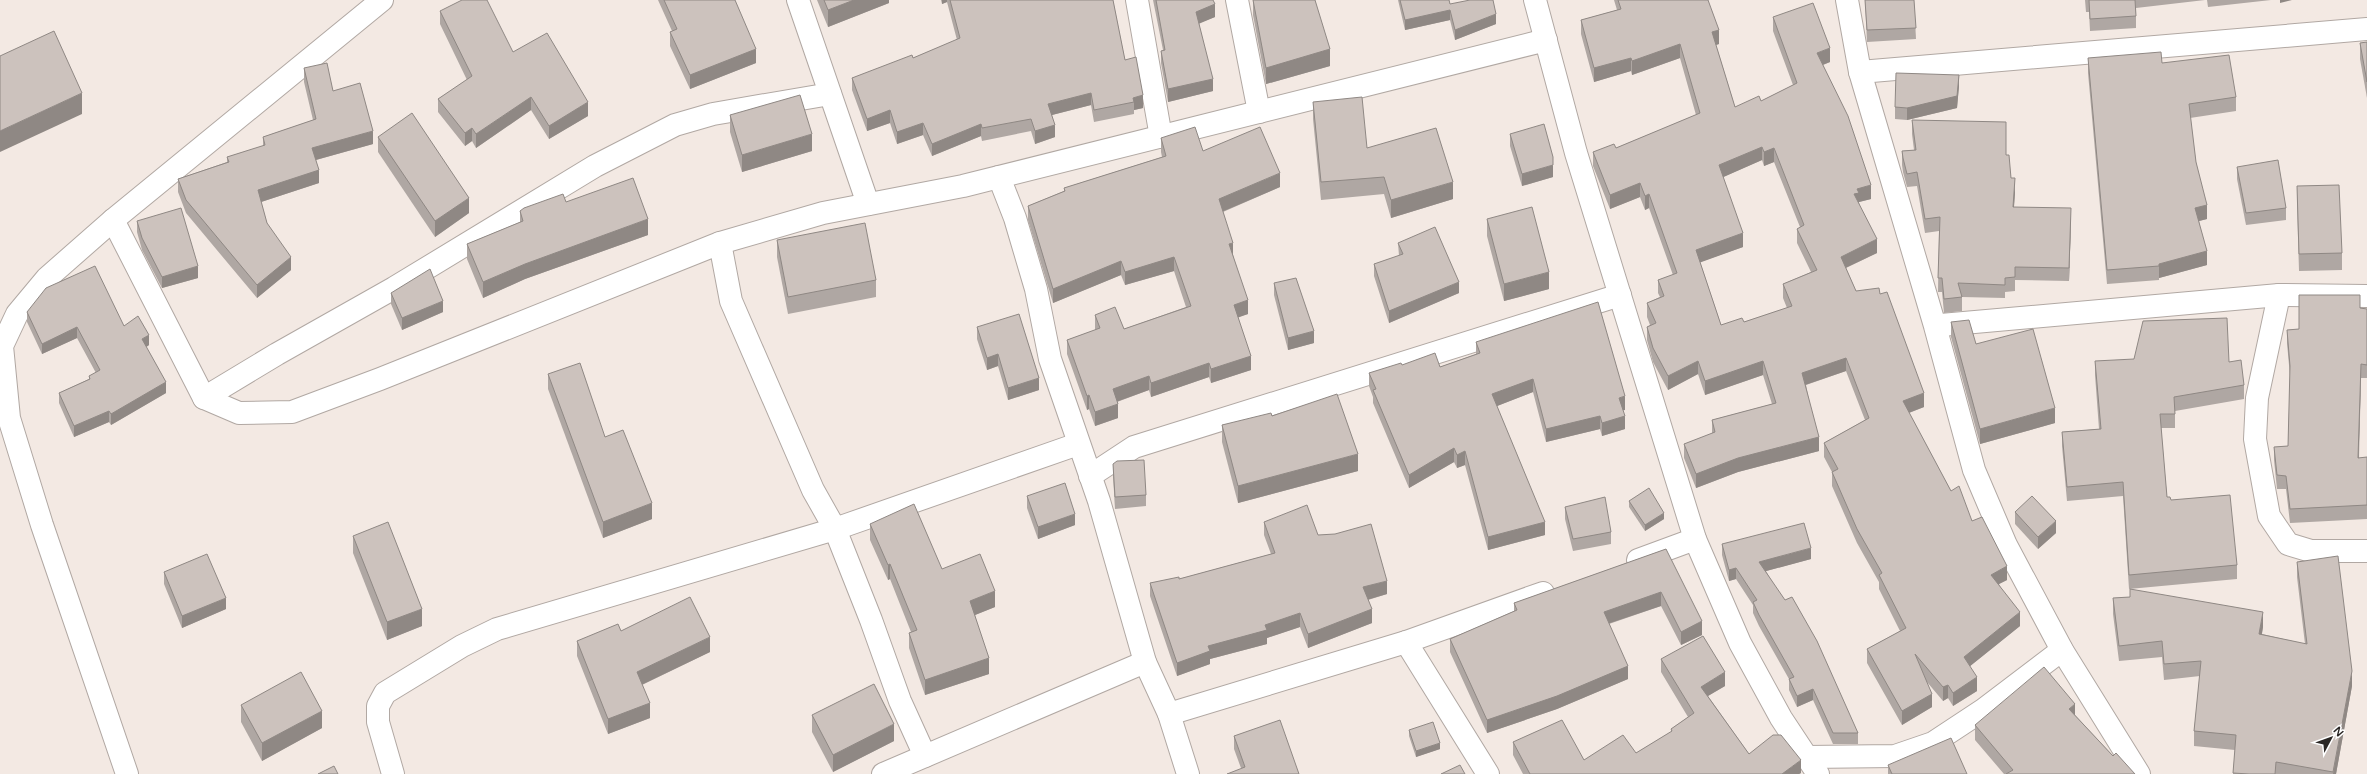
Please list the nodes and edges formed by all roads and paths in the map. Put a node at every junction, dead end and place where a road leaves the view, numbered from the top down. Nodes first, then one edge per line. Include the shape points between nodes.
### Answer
1 (382, 0) edge
2 (798, 0) edge
3 (1137, 0) edge
4 (1237, 0) edge
5 (1535, 0) edge
6 (1847, 0) edge
7 (2367, 30) edge
8 (1546, 40) junction
9 (1860, 72) junction
10 (830, 94) junction
11 (1259, 112) junction
12 (1161, 136) junction
13 (999, 177) junction
14 (868, 204) junction
15 (113, 220) junction
16 (720, 243) junction
17 (2279, 294) junction
18 (1620, 295) junction
19 (2367, 296) edge
20 (1935, 326) junction
21 (204, 398) junction
22 (1078, 444) junction
23 (1090, 476) junction
24 (835, 529) junction
25 (1695, 539) junction
26 (2367, 551) edge
27 (1621, 566) edge
28 (1562, 587) edge
29 (1406, 642) junction
30 (2062, 650) junction
31 (1146, 662) junction
32 (1168, 714) junction
33 (925, 756) junction
34 (1812, 766) edge
35 (127, 774) edge
36 (393, 774) edge
37 (883, 774) edge
38 (1188, 774) edge
39 (1488, 774) edge
40 (2139, 774) edge

1 - 15 street
2 - 10 street
3 - 12 street
4 - 11 street
5 - 8 street
6 - 9 street
7 - 9 street
8 - 11 street
8 - 18 street via 1576,153
9 - 20 street
10 - 14 street
10 - 21 street via 713,114 675,125 595,166 394,288
11 - 12 street
12 - 13 street
13 - 14 street
13 - 22 street via 1015,218 1034,282 1050,360
14 - 16 street via 823,213
15 - 21 street
15 - 35 street via 47,278 16,314 2,346 9,418 42,525
16 - 21 street via 292,412 239,413
16 - 24 street via 732,301 813,490
17 - 19 street
17 - 20 street
17 - 26 street via 2257,398 2256,432 2269,516 2288,544 2312,551
18 - 23 street via 1134,447
18 - 25 street
20 - 30 street via 1974,470 2006,545
22 - 23 street
22 - 24 street
23 - 31 street
24 - 33 street via 900,701
24 - 36 street via 496,629 462,646 385,693 378,706 378,722
25 - 27 street
25 - 34 street via 1740,643 1781,718
28 - 29 street
29 - 32 street
29 - 39 street
30 - 34 street via 1983,710 1934,743 1895,756
30 - 40 street
31 - 32 street
31 - 33 street
32 - 38 street
33 - 37 street

